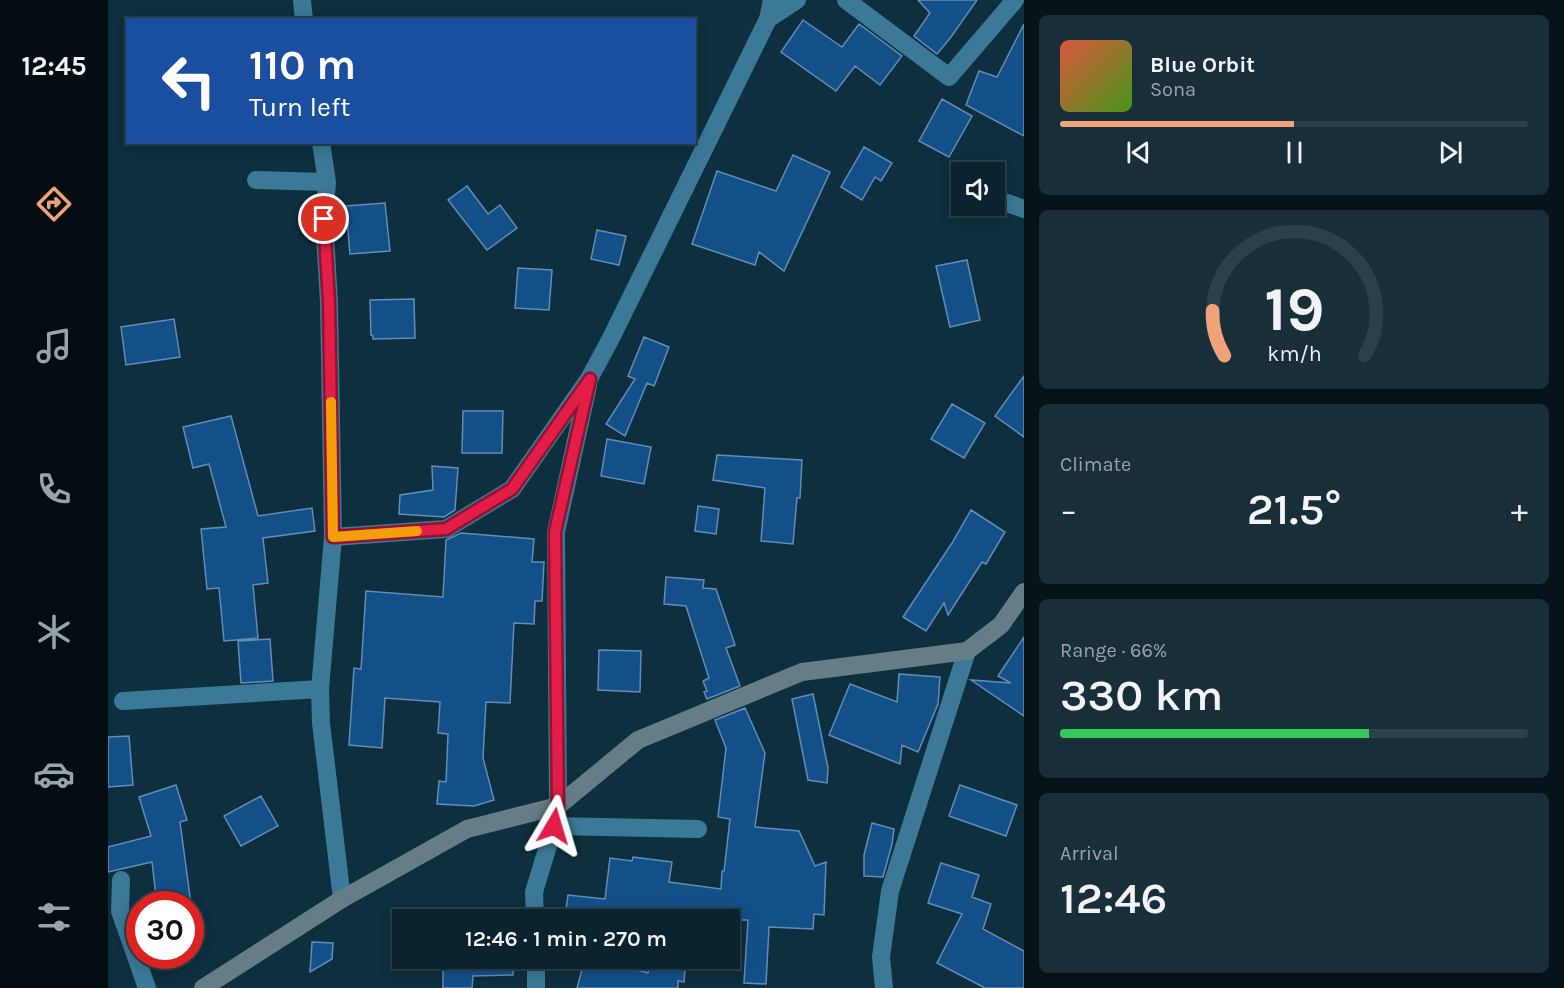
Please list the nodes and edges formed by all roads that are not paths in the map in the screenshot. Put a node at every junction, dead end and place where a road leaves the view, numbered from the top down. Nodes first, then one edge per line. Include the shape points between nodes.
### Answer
1 (302, 0) edge
2 (772, 0) edge
3 (798, 0) edge
4 (846, 0) edge
5 (1015, 0) edge
6 (304, 18) edge
7 (768, 20) junction
8 (321, 144) edge
9 (256, 180) dead end
10 (327, 182) junction
11 (1005, 202) edge
12 (1024, 209) edge
13 (590, 379) junction
14 (333, 537) junction
15 (1024, 592) edge
16 (967, 651) junction
17 (320, 689) junction
18 (123, 701) dead end
19 (558, 806) junction
20 (554, 826) junction
21 (698, 830) dead end
22 (121, 880) dead end
23 (342, 899) junction
24 (535, 909) edge
25 (536, 969) edge
26 (147, 988) edge
27 (203, 988) edge
28 (536, 988) edge
29 (884, 988) edge

1 - 6 street
2 - 7 street
3 - 7 street
4 - 5 street via 949,77
7 - 13 street
8 - 10 street
9 - 10 street
10 - 14 street via 324,219
11 - 12 street
13 - 14 street via 512,489 446,529
13 - 19 street via 555,532
14 - 17 street
15 - 16 street via 1001,625
16 - 19 street via 802,672 638,740
16 - 29 street via 890,891 881,957
17 - 18 street
17 - 23 street
19 - 20 street
19 - 23 street via 468,829
20 - 21 street
20 - 24 street via 534,892
22 - 26 street via 120,910
23 - 27 street
25 - 28 street

